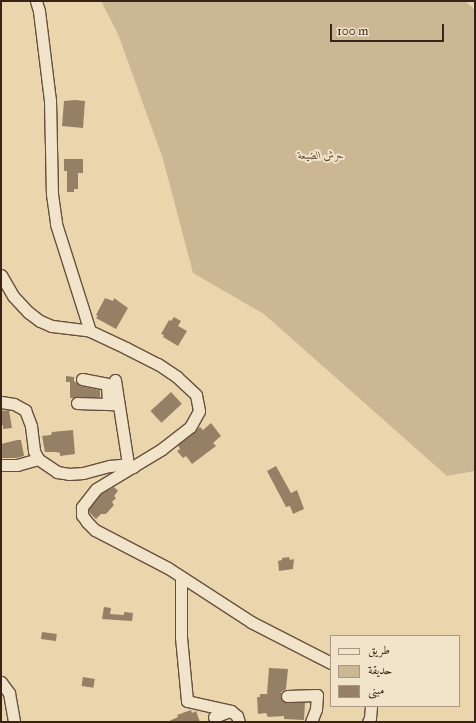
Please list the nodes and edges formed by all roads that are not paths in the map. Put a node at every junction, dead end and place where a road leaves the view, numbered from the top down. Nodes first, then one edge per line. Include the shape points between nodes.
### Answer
1 (36, 1) edge
2 (1, 275) edge
3 (90, 331) junction
4 (82, 379) dead end
5 (115, 380) dead end
6 (1, 402) edge
7 (77, 403) dead end
8 (113, 404) junction
9 (38, 459) junction
10 (1, 465) edge
11 (130, 466) junction
12 (181, 577) junction
13 (330, 662) edge
14 (1, 682) edge
15 (287, 696) dead end
16 (371, 707) edge
17 (231, 711) junction
18 (214, 717) dead end
19 (14, 722) edge
20 (239, 722) edge
21 (312, 722) edge
22 (368, 722) edge

1 - 3 street via 50,100 52,187 56,224
2 - 3 street via 13,296 40,321 52,326
3 - 11 street via 158,364 177,376 196,395 199,411 190,426 162,449
4 - 8 street via 107,384
5 - 8 street
6 - 9 street via 14,404 25,410
7 - 8 street
8 - 11 street
9 - 10 street via 17,465
9 - 11 street via 57,472 69,474 110,466
11 - 12 street via 96,489 82,507 82,515 95,530
12 - 13 street via 251,622
12 - 17 street via 181,637 187,701
14 - 19 street via 10,693
15 - 21 street via 317,695
16 - 22 street
17 - 18 street
17 - 20 street

